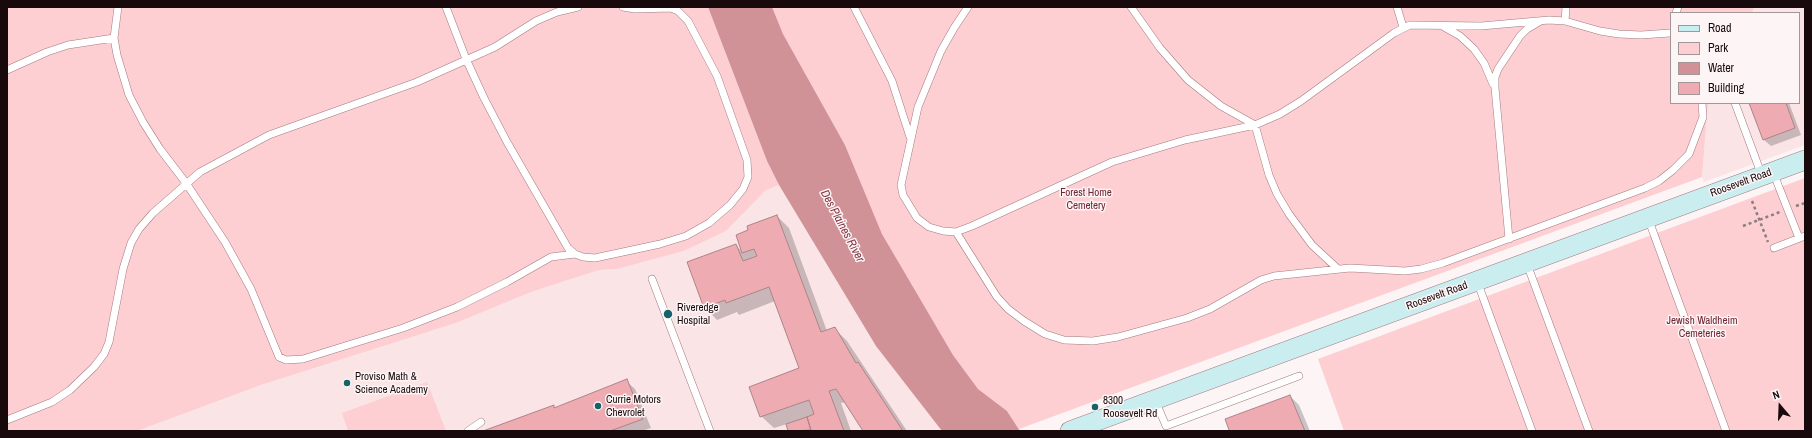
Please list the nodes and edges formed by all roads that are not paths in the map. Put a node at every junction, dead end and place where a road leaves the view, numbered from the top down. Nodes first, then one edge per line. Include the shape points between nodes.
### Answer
1 (118, 7) edge
2 (446, 7) edge
3 (578, 7) edge
4 (624, 7) edge
5 (854, 7) edge
6 (968, 7) edge
7 (1131, 7) edge
8 (1397, 7) edge
9 (1566, 7) edge
10 (1541, 21) junction
11 (1565, 21) junction
12 (1442, 26) junction
13 (1403, 27) junction
14 (1670, 31) edge
15 (114, 38) junction
16 (466, 59) junction
17 (7, 70) edge
18 (1495, 88) junction
19 (1702, 104) edge
20 (1735, 104) edge
21 (1255, 125) junction
22 (911, 138) junction
23 (1805, 160) edge
24 (1768, 174) junction
25 (186, 183) junction
26 (1648, 218) junction
27 (956, 232) junction
28 (1802, 237) edge
29 (1509, 239) junction
30 (1774, 248) road end
31 (575, 254) junction
32 (1526, 263) junction
33 (1338, 269) junction
34 (652, 279) dead end
35 (1477, 281) junction
36 (1299, 376) dead end
37 (1155, 400) junction
38 (7, 420) edge
39 (481, 422) dead end
40 (468, 431) edge
41 (710, 431) edge
42 (1070, 431) edge
43 (1532, 431) edge
44 (1589, 431) edge
45 (1726, 431) edge

1 - 15 lane
2 - 16 lane
3 - 16 lane via 536,21 495,47
4 - 31 lane via 671,8 688,21 717,76 747,160 748,177 743,189 730,205 708,223 686,236 595,258
5 - 22 lane via 892,81
6 - 22 lane via 941,51 918,107
7 - 21 lane via 1160,48 1188,80 1220,106
8 - 13 lane
9 - 11 lane
10 - 11 lane
10 - 12 lane
10 - 18 lane via 1520,36 1498,69
11 - 14 lane via 1619,34 1641,35
12 - 13 lane via 1419,24
12 - 18 lane via 1460,36 1474,49 1484,62
13 - 21 lane via 1301,101
15 - 17 lane via 68,45
15 - 25 lane via 122,74 139,115 160,149
16 - 25 lane via 380,96 269,135 200,172
16 - 31 lane via 507,142 568,248
18 - 29 lane
19 - 29 lane via 1703,117 1689,154 1658,181
20 - 24 lane
21 - 27 lane via 1185,140 1112,162
21 - 33 lane via 1269,175 1289,214 1312,245
22 - 27 lane via 902,185 908,206 917,218 929,227
23 - 24 main road, Roosevelt Road
24 - 26 main road, Roosevelt Road
24 - 28 lane
25 - 31 lane via 225,242 251,289 276,352 279,357 286,360 303,359 403,328 457,306 551,257
25 - 38 lane via 153,213 131,242 104,354 70,390 47,404
26 - 32 main road, Roosevelt Road
26 - 45 lane
27 - 33 lane via 997,297 1008,309 1045,334 1078,342 1118,337 1187,318 1210,309 1261,280 1274,276
28 - 30 lane
29 - 33 lane via 1421,269
32 - 35 main road, Roosevelt Road
32 - 44 lane
34 - 41 lane
35 - 37 main road, Roosevelt Road
35 - 43 lane
36 - 37 lane via 1166,426
37 - 42 main road, Roosevelt Road
39 - 40 lane

